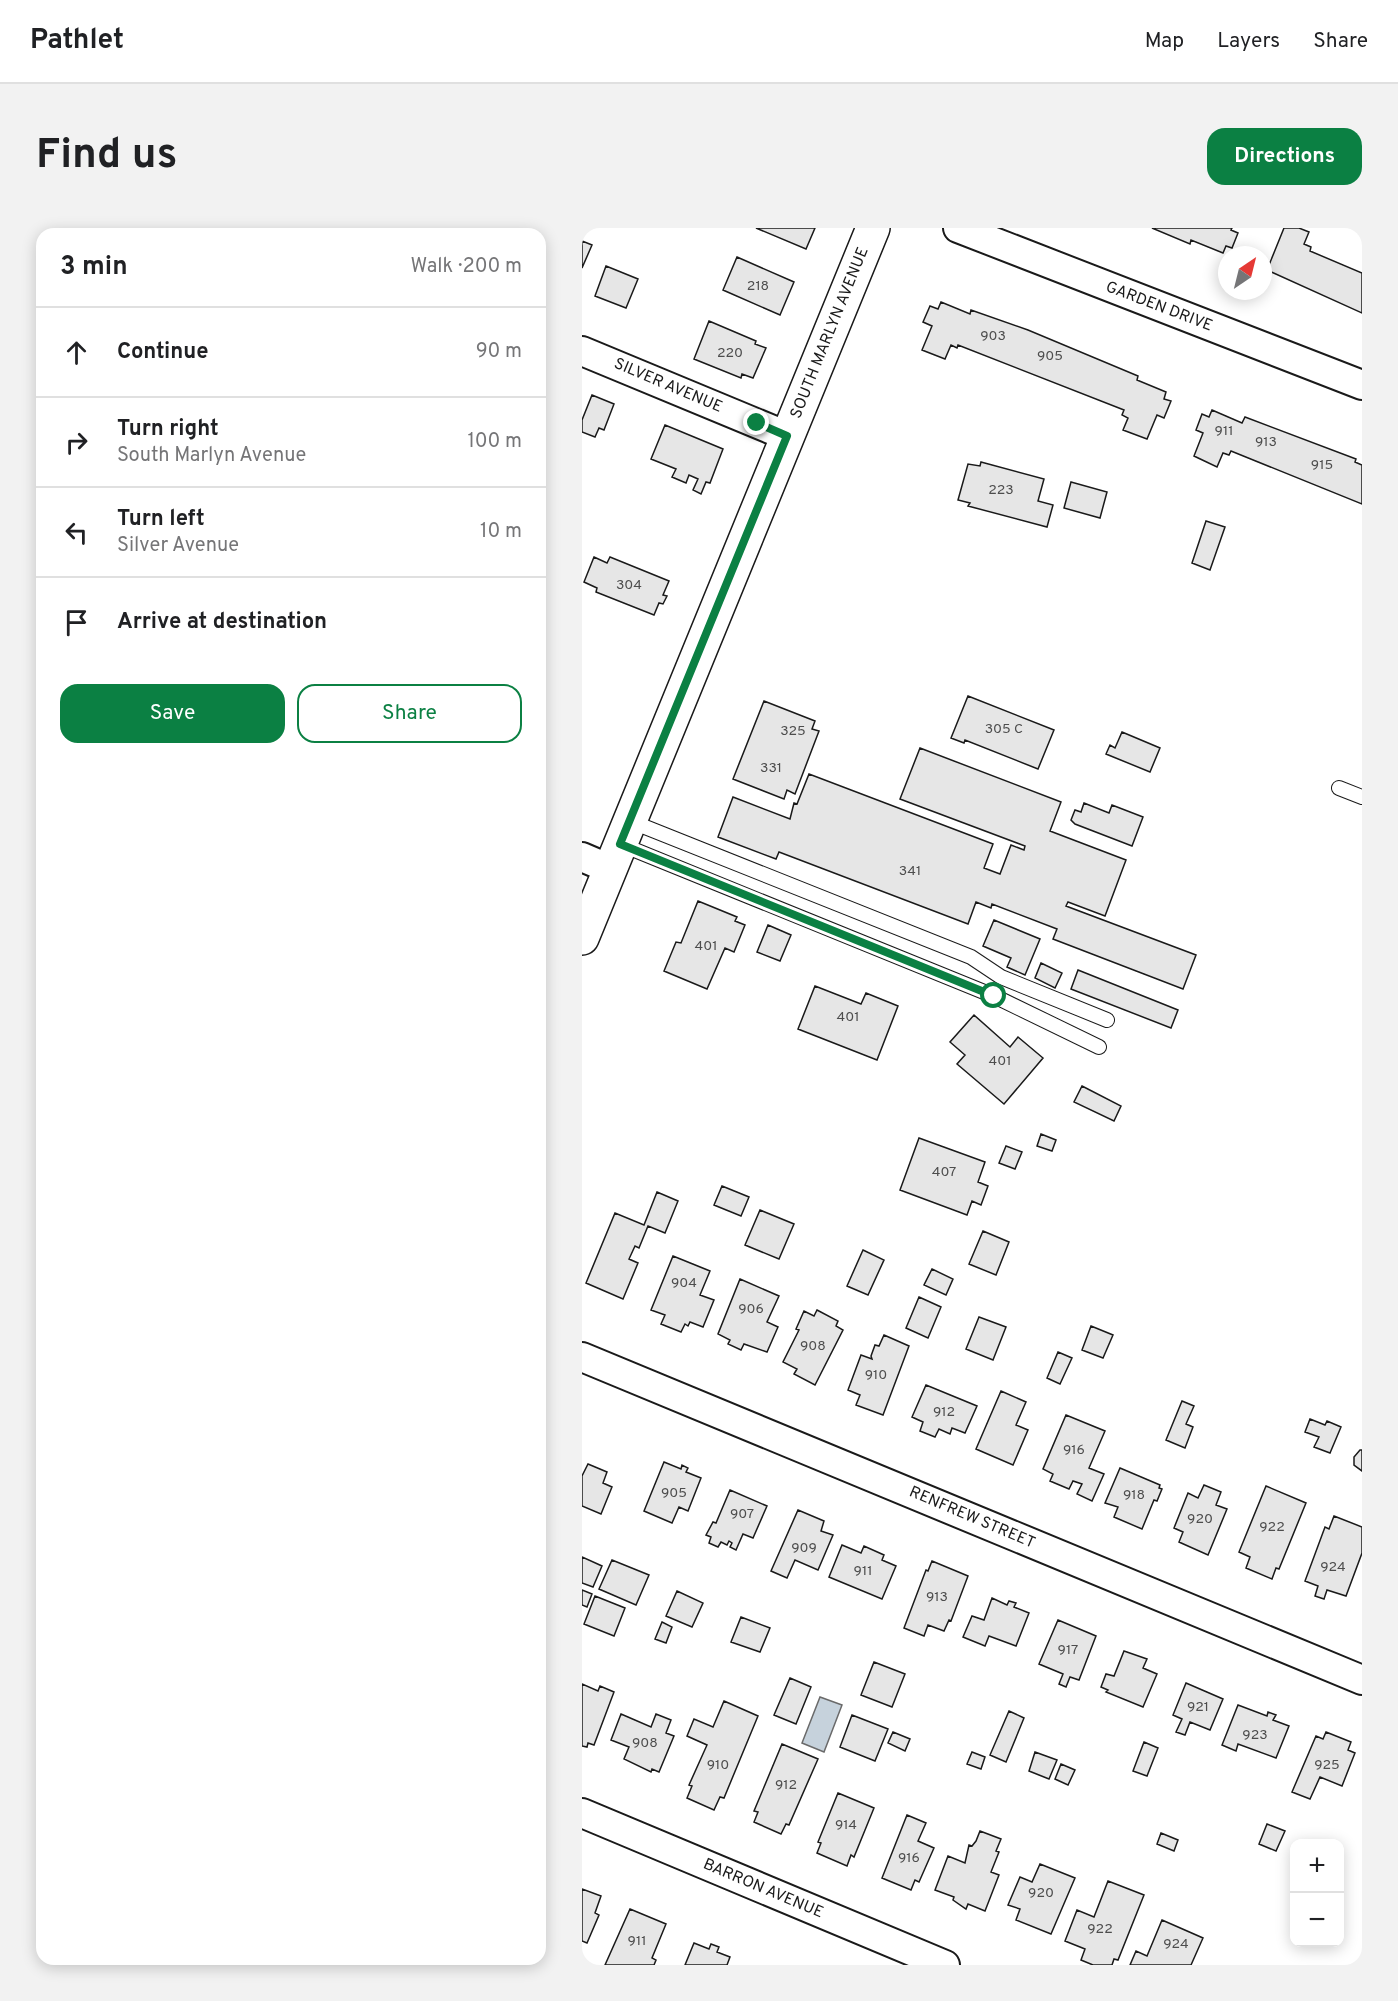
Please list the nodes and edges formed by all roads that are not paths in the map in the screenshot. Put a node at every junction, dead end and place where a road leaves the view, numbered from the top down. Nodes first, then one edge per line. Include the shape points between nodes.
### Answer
1 (873, 228) edge
2 (957, 228) edge
3 (582, 351) edge
4 (1362, 385) edge
5 (787, 436) junction
6 (1338, 788) dead end
7 (1362, 797) edge
8 (611, 848) edge
9 (582, 938) edge
10 (1107, 1020) dead end
11 (1099, 1047) dead end
12 (582, 1357) edge
13 (1362, 1680) edge
14 (582, 1814) edge
15 (945, 1965) edge

1 - 5 street, SOUTH MARLYN AVENUE
2 - 4 street, GARDEN DRIVE
3 - 5 street, SILVER AVENUE
5 - 8 street, SOUTH MARLYN AVENUE
6 - 7 lane
8 - 9 street, SOUTH MARLYN AVENUE
8 - 10 lane via 970,957 1001,976
8 - 11 lane via 994,996
12 - 13 street, RENFREW STREET
14 - 15 street, BARRON AVENUE

